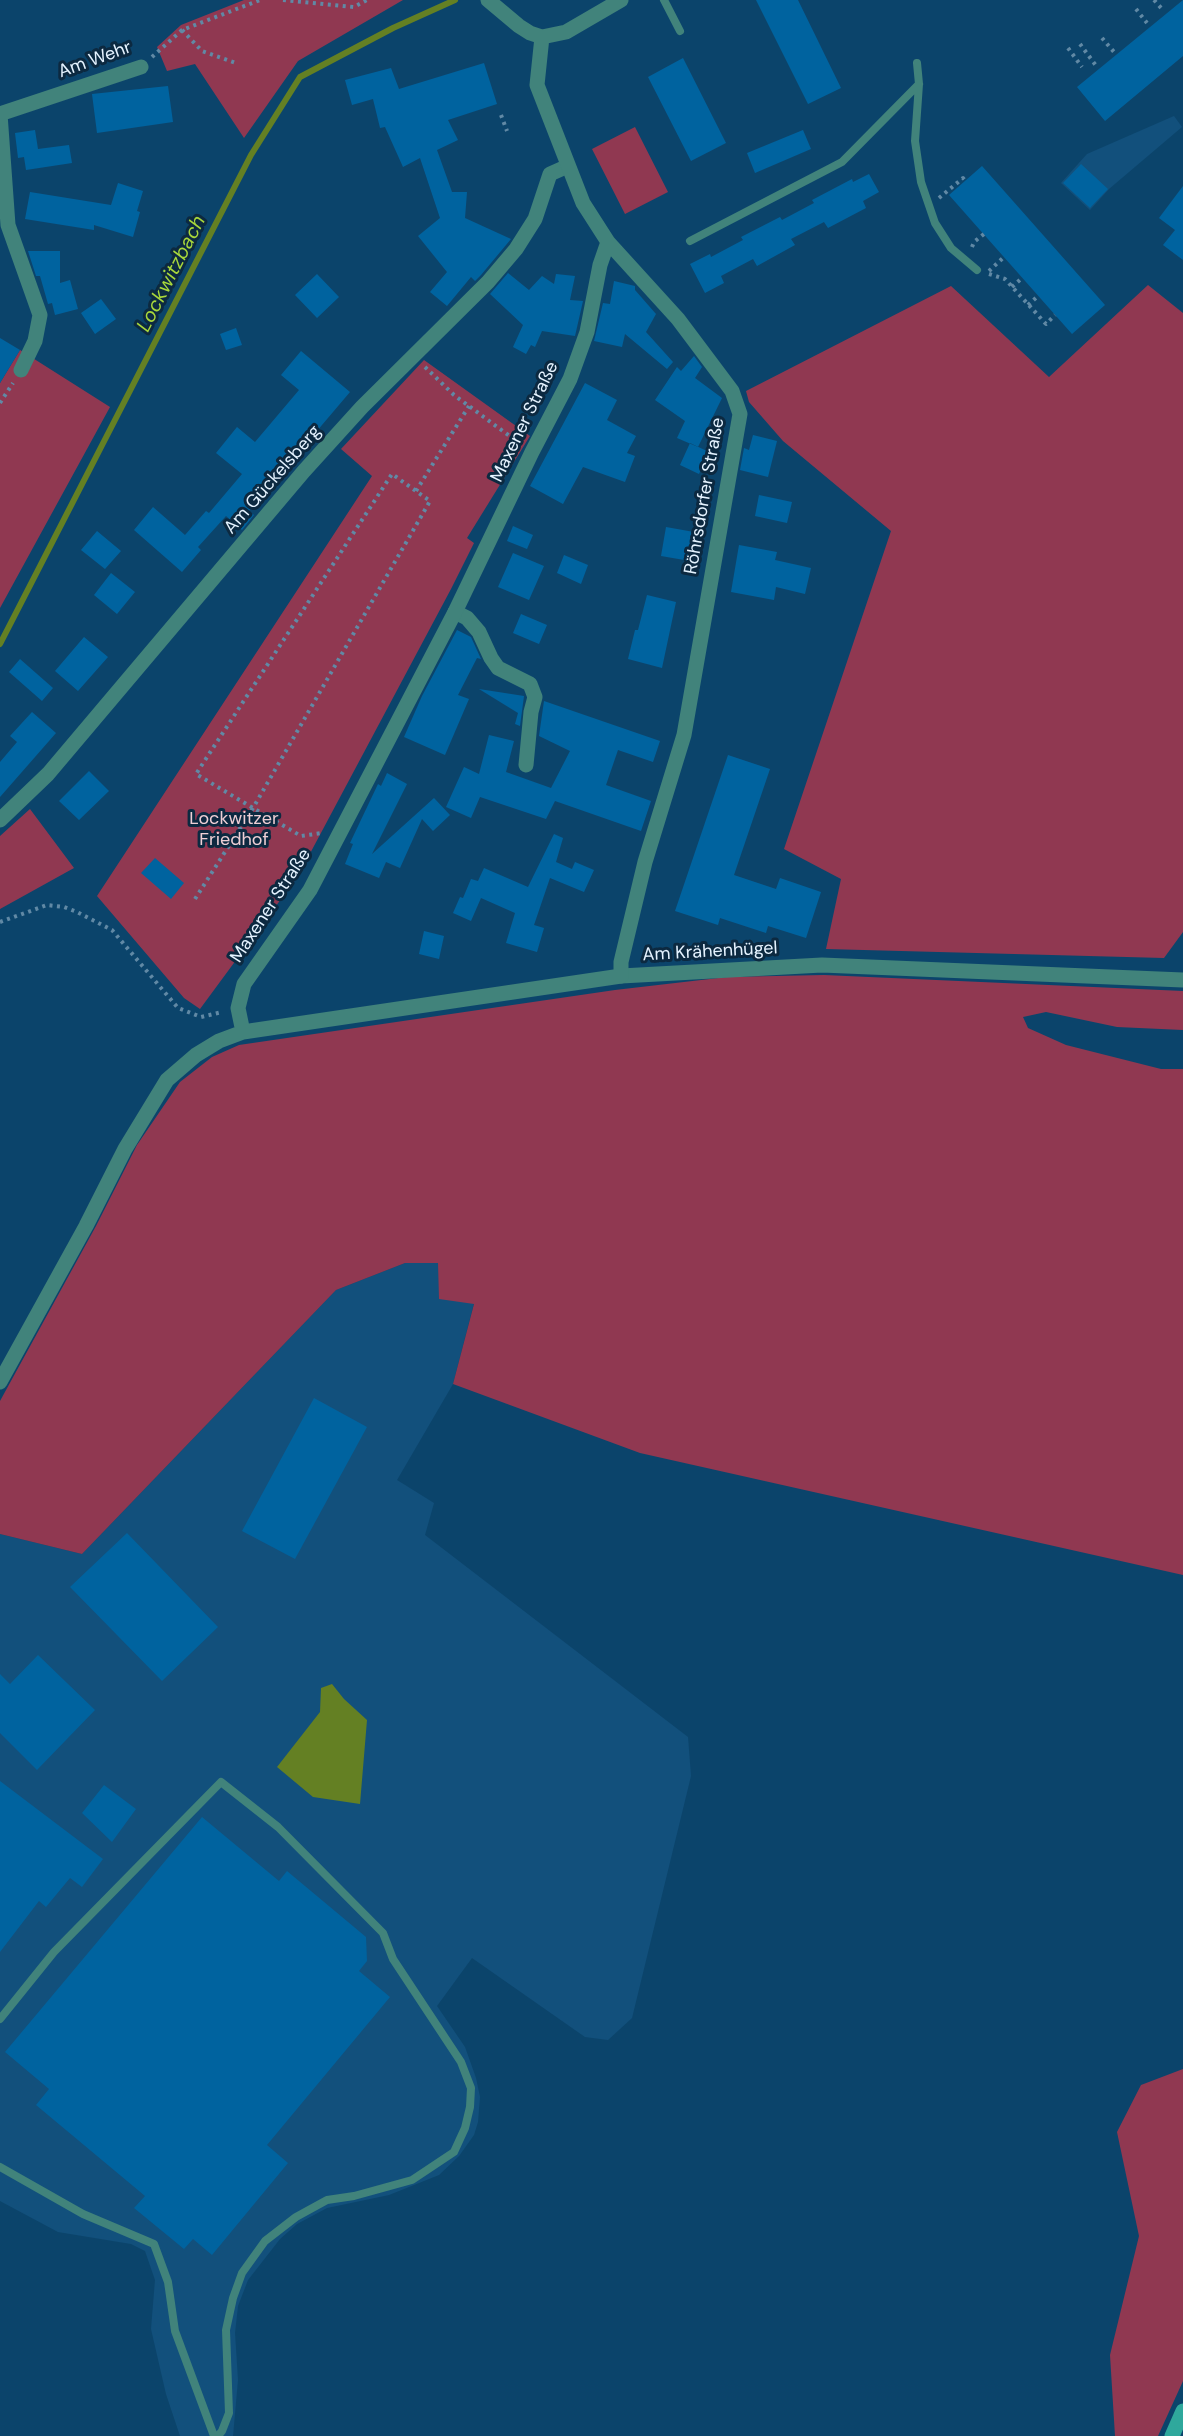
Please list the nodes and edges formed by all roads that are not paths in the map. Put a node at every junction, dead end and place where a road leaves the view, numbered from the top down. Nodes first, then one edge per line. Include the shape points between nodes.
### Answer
1 (621, 0) edge
2 (664, 0) edge
3 (490, 2) edge
4 (680, 31) dead end
5 (542, 37) junction
6 (917, 63) dead end
7 (141, 67) road end
8 (919, 84) junction
9 (0, 114) edge
10 (568, 166) junction
11 (690, 241) dead end
12 (608, 242) junction
13 (977, 270) dead end
14 (21, 370) dead end
15 (455, 612) junction
16 (526, 765) dead end
17 (0, 820) edge
18 (621, 976) junction
19 (1183, 980) edge
20 (243, 1032) junction
21 (0, 1382) edge
22 (0, 2019) edge
23 (0, 2166) edge
24 (1183, 2411) edge
25 (216, 2436) edge
26 (1172, 2436) edge

1 - 5 street via 566,32
2 - 4 lane
3 - 5 street via 525,30
5 - 10 street, Röhrsdorfer Straße via 537,85
6 - 8 lane
7 - 9 street, Am Wehr
8 - 11 lane via 842,162
8 - 13 lane via 915,141 921,182 935,223 951,248
9 - 14 street, Am Wehr via 8,225 40,315 35,341
10 - 12 street, Röhrsdorfer Straße via 584,203
10 - 17 street, Am Gückelsberg via 550,174 535,219 488,282 304,471 48,774
12 - 15 street, Maxener Straße via 587,332 570,379
12 - 18 street, Röhrsdorfer Straße via 678,319 732,391 740,414 684,735 643,873
15 - 16 street via 467,618 478,632 498,668 530,684 535,698
15 - 20 street, Maxener Straße via 310,890 244,984 238,1008
18 - 19 street, Am Krähenhügel via 822,965
18 - 20 street, Am Krähenhügel
20 - 21 street via 196,1055 167,1080 125,1149
22 - 25 lane via 54,1952 221,1782 278,1827 383,1933 393,1959 461,2062 471,2088 470,2108 454,2152 412,2180 327,2200 296,2217 265,2241 242,2273 226,2330 229,2413
23 - 25 lane via 82,2214 154,2244 168,2282 175,2331
24 - 26 main road

